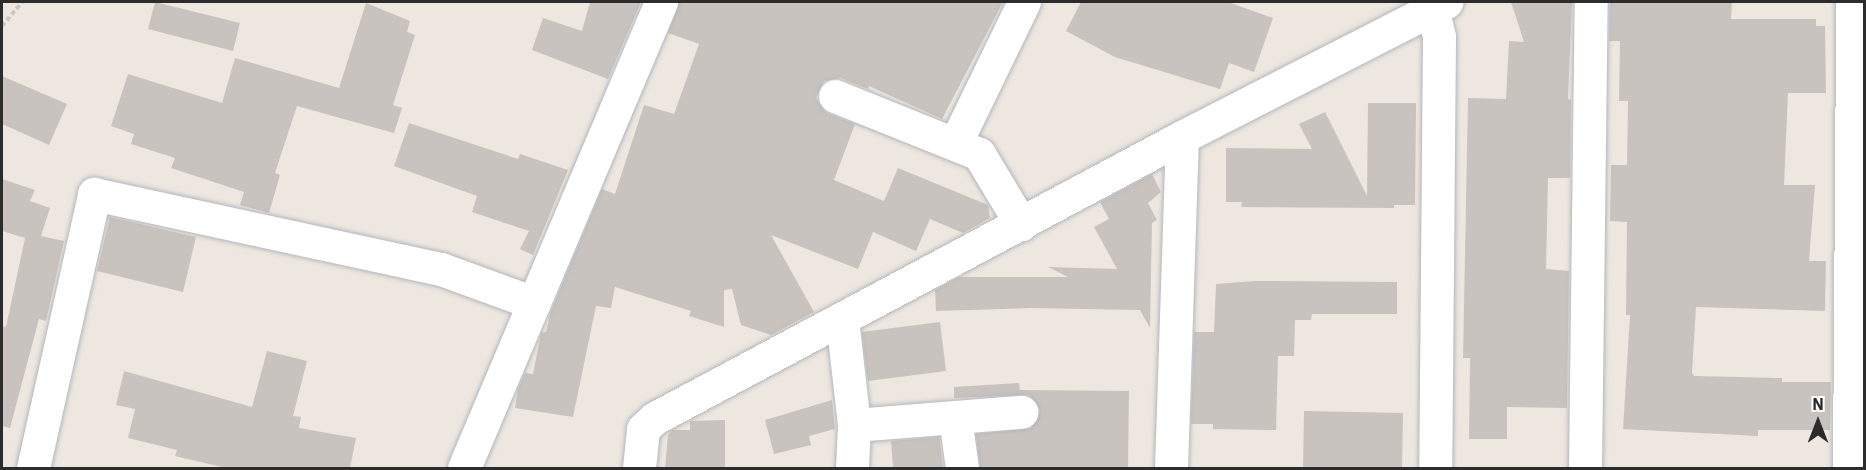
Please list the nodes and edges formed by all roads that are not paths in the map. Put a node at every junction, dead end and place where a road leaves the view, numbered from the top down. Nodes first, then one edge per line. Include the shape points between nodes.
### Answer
1 (661, 2) edge
2 (1024, 2) edge
3 (1591, 2) edge
4 (1852, 2) edge
5 (1436, 4) edge
6 (835, 96) dead end
7 (1182, 137) junction
8 (955, 144) junction
9 (1021, 224) junction
10 (534, 303) junction
11 (842, 320) junction
12 (1021, 412) dead end
13 (955, 417) junction
14 (854, 425) junction
15 (33, 468) edge
16 (465, 468) edge
17 (639, 468) edge
18 (852, 468) edge
19 (962, 468) edge
20 (1171, 468) edge
21 (1435, 468) edge
22 (1585, 468) edge
23 (1849, 468) edge

1 - 10 street
2 - 8 street
3 - 22 street
4 - 23 street
5 - 7 street
5 - 21 street via 1439,37
6 - 8 street
7 - 9 street
7 - 20 street
8 - 9 street via 979,154
9 - 11 street
10 - 15 street via 441,269 94,194
10 - 16 street
11 - 14 street
11 - 17 street via 655,418 643,429
12 - 13 street
13 - 14 street
13 - 19 street
14 - 18 street

